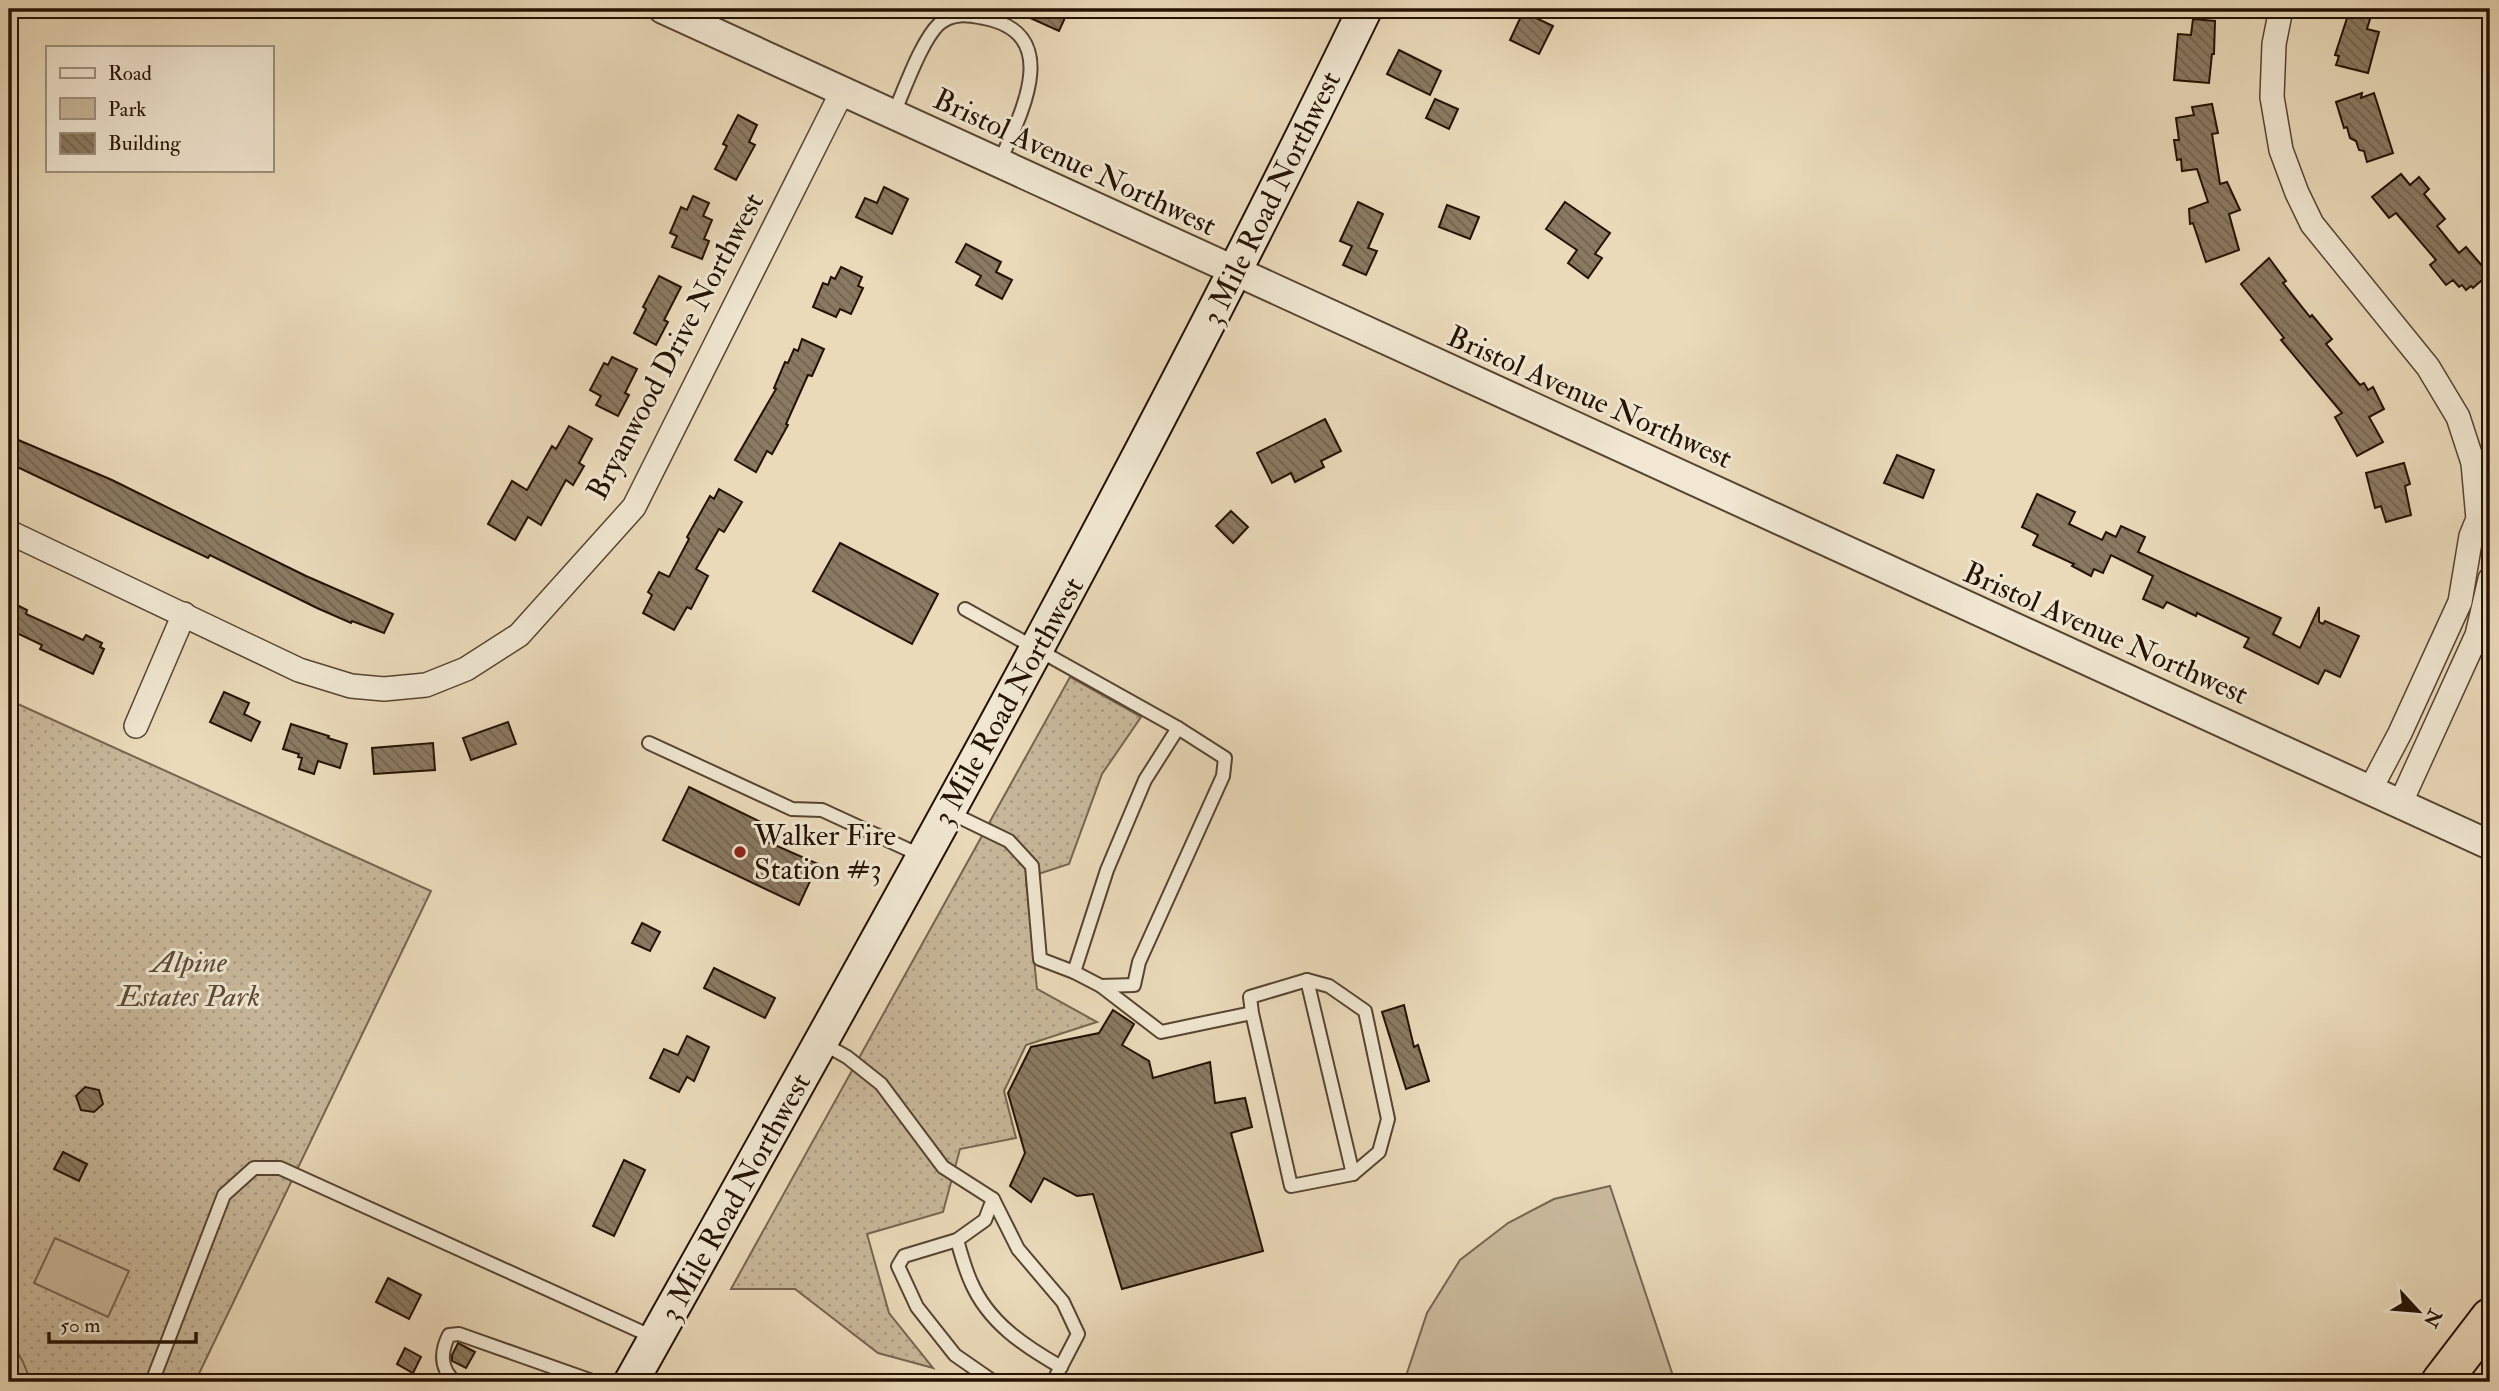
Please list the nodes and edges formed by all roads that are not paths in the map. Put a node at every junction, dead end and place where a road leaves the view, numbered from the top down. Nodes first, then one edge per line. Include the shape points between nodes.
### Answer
1 (663, 9) edge
2 (1365, 9) edge
3 (2281, 9) edge
4 (842, 92) junction
5 (893, 115) junction
6 (999, 164) junction
7 (1235, 271) junction
8 (2486, 523) edge
9 (9, 531) edge
10 (2490, 579) edge
11 (965, 609) dead end
12 (184, 614) junction
13 (1035, 649) junction
14 (136, 726) dead end
15 (1178, 728) junction
16 (649, 743) dead end
17 (2370, 790) junction
18 (2400, 804) junction
19 (948, 811) junction
20 (2490, 845) edge
21 (922, 856) junction
22 (1074, 972) junction
23 (1307, 980) junction
24 (1101, 986) junction
25 (1252, 1013) junction
26 (822, 1042) junction
27 (1353, 1174) junction
28 (993, 1199) junction
29 (957, 1240) junction
30 (2490, 1318) edge
31 (655, 1339) junction
32 (1061, 1367) junction
33 (152, 1382) edge
34 (455, 1382) edge
35 (595, 1382) edge
36 (631, 1382) edge
37 (993, 1382) edge
38 (1053, 1382) edge
39 (2441, 1382) edge

1 - 4 street, Bristol Avenue Northwest
2 - 7 main road, 3 Mile Road Northwest
3 - 8 street via 2272,97 2281,150 2297,192 2312,224 2428,367 2458,417
4 - 5 street, Bristol Avenue Northwest
4 - 12 street, Bryanwood Drive Northwest via 634,507 519,635 466,669 426,685 384,689 351,686 299,670
5 - 6 street, Bristol Avenue Northwest
5 - 6 lane via 928,38 949,17 962,14 1013,28 1028,47 1031,79
6 - 7 street, Bristol Avenue Northwest
7 - 13 main road, 3 Mile Road Northwest via 1129,479
7 - 17 street, Bristol Avenue Northwest
8 - 17 street via 2471,536 2460,602
9 - 12 street, Bryanwood Drive Northwest
10 - 18 street via 2477,635
11 - 13 lane
12 - 14 street
13 - 15 lane
13 - 19 main road, 3 Mile Road Northwest
15 - 22 lane via 1144,780 1107,870
15 - 24 lane via 1225,758 1223,776 1139,962 1134,985
16 - 21 lane via 792,809 822,810
17 - 18 street, Bristol Avenue Northwest
18 - 20 street, Bristol Avenue Northwest
19 - 21 main road, 3 Mile Road Northwest
19 - 22 lane via 1009,841 1032,866 1040,959
21 - 26 main road, 3 Mile Road Northwest
22 - 24 lane
23 - 25 lane via 1250,997
23 - 27 lane
23 - 27 lane via 1329,986 1365,1012 1388,1119 1379,1152
24 - 25 lane via 1161,1032
25 - 27 lane via 1291,1186
26 - 28 lane via 881,1084 943,1167
26 - 31 main road, 3 Mile Road Northwest
28 - 29 lane via 985,1220
28 - 32 lane via 1018,1249 1063,1303 1078,1334
29 - 32 lane via 972,1284 1000,1325
29 - 37 lane via 904,1256 898,1266 917,1307 955,1355
30 - 39 highway
31 - 33 lane via 280,1168 254,1168 224,1195
31 - 36 main road, 3 Mile Road Northwest
32 - 38 lane
34 - 35 lane via 447,1375 442,1357 449,1335 459,1334

